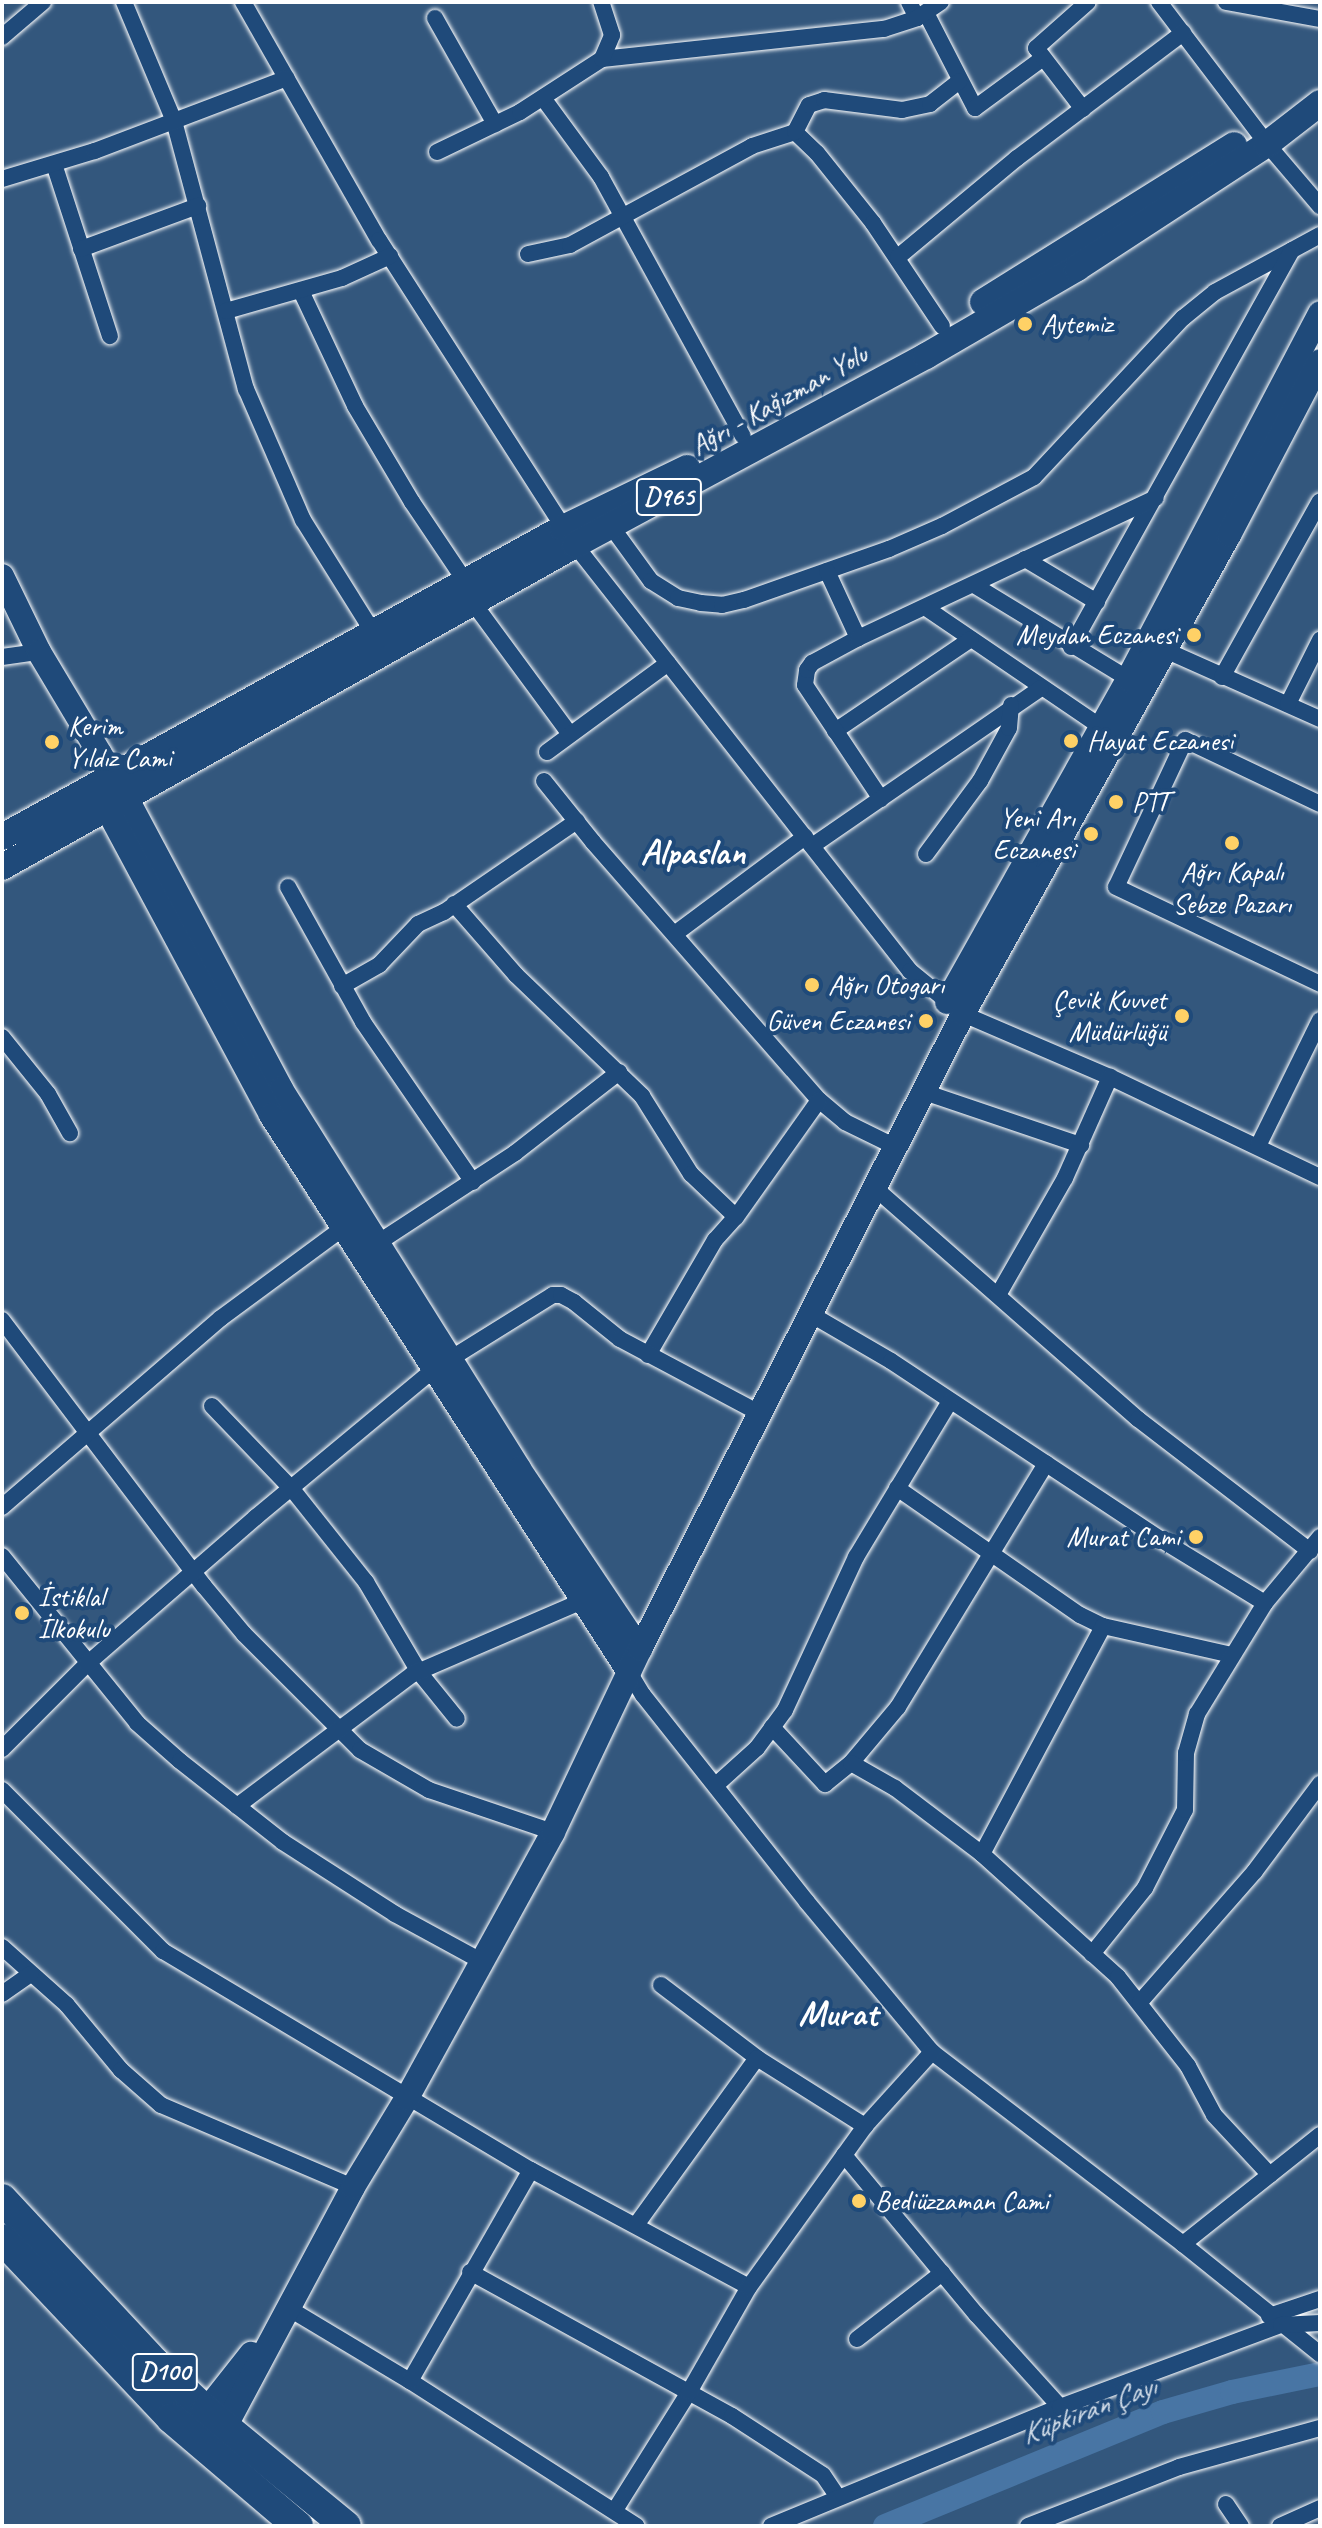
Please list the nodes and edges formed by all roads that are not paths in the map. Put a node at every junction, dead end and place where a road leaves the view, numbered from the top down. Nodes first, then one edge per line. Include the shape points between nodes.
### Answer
1 (43, 2) edge
2 (124, 2) edge
3 (243, 2) edge
4 (601, 2) edge
5 (909, 2) edge
6 (941, 2) edge
7 (1088, 2) edge
8 (1159, 2) edge
9 (1226, 2) edge
10 (1285, 6) edge
11 (921, 15) junction
12 (435, 18) dead end
13 (1320, 19) edge
14 (1183, 33) junction
15 (2, 37) edge
16 (1043, 58) junction
17 (602, 59) junction
18 (287, 78) junction
19 (959, 81) junction
20 (1320, 86) edge
21 (543, 98) junction
22 (1320, 103) edge
23 (1083, 109) junction
24 (1320, 118) edge
25 (174, 121) junction
26 (495, 124) junction
27 (795, 132) junction
28 (1262, 137) junction
29 (437, 152) dead end
30 (54, 164) junction
31 (2, 179) edge
32 (198, 206) junction
33 (1320, 206) edge
34 (620, 214) junction
35 (1320, 235) edge
36 (1293, 248) junction
37 (81, 249) junction
38 (528, 254) dead end
39 (390, 256) junction
40 (898, 257) junction
41 (301, 291) junction
42 (226, 311) junction
43 (1320, 313) edge
44 (942, 326) junction
45 (110, 336) dead end
46 (1320, 361) edge
47 (743, 436) junction
48 (1156, 498) junction
49 (1320, 501) edge
50 (611, 526) junction
51 (569, 537) junction
52 (1025, 559) junction
53 (827, 571) junction
54 (2, 576) edge
55 (974, 585) junction
56 (470, 593) junction
57 (1097, 602) junction
58 (926, 608) junction
59 (373, 632) junction
60 (858, 638) junction
61 (971, 639) junction
62 (1320, 640) edge
63 (1156, 645) junction
64 (1071, 647) junction
65 (39, 652) junction
66 (2, 657) edge
67 (668, 663) junction
68 (1222, 677) junction
69 (1135, 683) junction
70 (1041, 688) junction
71 (1288, 704) junction
72 (1011, 705) junction
73 (1320, 719) edge
74 (835, 731) junction
75 (1108, 732) junction
76 (570, 734) junction
77 (547, 752) dead end
78 (104, 780) junction
79 (544, 781) dead end
80 (881, 799) junction
81 (1320, 804) edge
82 (116, 805) junction
83 (577, 821) junction
84 (2, 837) edge
85 (808, 842) junction
86 (926, 854) dead end
87 (2, 867) edge
88 (288, 887) dead end
89 (454, 904) junction
90 (676, 933) junction
91 (1320, 984) edge
92 (342, 986) junction
93 (955, 1008) junction
94 (1320, 1020) edge
95 (2, 1037) edge
96 (619, 1072) junction
97 (1110, 1077) junction
98 (924, 1092) junction
99 (819, 1100) junction
100 (70, 1133) dead end
101 (1081, 1145) junction
102 (1258, 1146) junction
103 (896, 1147) junction
104 (1320, 1177) edge
105 (473, 1182) junction
106 (876, 1189) junction
107 (736, 1217) junction
108 (343, 1228) junction
109 (376, 1244) junction
110 (998, 1295) junction
111 (812, 1315) junction
112 (2, 1320) edge
113 (648, 1355) junction
114 (442, 1363) junction
115 (950, 1401) junction
116 (212, 1406) dead end
117 (761, 1414) junction
118 (86, 1433) junction
119 (1046, 1464) junction
120 (897, 1488) junction
121 (292, 1489) junction
122 (2, 1507) edge
123 (1315, 1544) edge
124 (992, 1552) junction
125 (2, 1556) edge
126 (194, 1571) junction
127 (593, 1596) junction
128 (1265, 1603) junction
129 (1103, 1626) junction
130 (640, 1649) junction
131 (1232, 1655) junction
132 (87, 1664) junction
133 (419, 1672) junction
134 (629, 1672) junction
135 (457, 1719) dead end
136 (339, 1727) junction
137 (772, 1727) junction
138 (2, 1749) edge
139 (851, 1763) junction
140 (1320, 1784) edge
141 (716, 1785) junction
142 (2, 1790) edge
143 (237, 1806) junction
144 (553, 1832) junction
145 (982, 1854) junction
146 (2, 1947) edge
147 (1092, 1954) junction
148 (483, 1962) junction
149 (31, 1974) junction
150 (661, 1985) dead end
151 (2, 1994) edge
152 (1140, 2002) junction
153 (932, 2052) junction
154 (757, 2058) junction
155 (407, 2098) junction
156 (865, 2126) junction
157 (1320, 2135) edge
158 (844, 2155) junction
159 (531, 2170) junction
160 (1270, 2175) junction
161 (353, 2187) junction
162 (2, 2199) edge
163 (636, 2225) junction
164 (2, 2239) edge
165 (1183, 2244) junction
166 (470, 2272) junction
167 (942, 2273) junction
168 (749, 2287) junction
169 (1320, 2299) edge
170 (288, 2308) junction
171 (1275, 2321) junction
172 (1320, 2323) edge
173 (857, 2339) dead end
174 (1313, 2349) edge
175 (410, 2381) junction
176 (689, 2392) junction
177 (1060, 2407) junction
178 (210, 2427) junction
179 (1320, 2428) edge
180 (838, 2497) junction
181 (1226, 2504) dead end
182 (1320, 2508) edge
183 (615, 2510) junction
184 (298, 2526) edge
185 (346, 2526) edge
186 (637, 2526) edge
187 (771, 2526) edge
188 (1028, 2526) edge
189 (1241, 2526) edge
190 (1280, 2526) edge

1 - 15 street
2 - 25 street
3 - 18 street
4 - 17 street via 612,35
5 - 11 street
6 - 11 street
7 - 16 street via 1036,48
8 - 14 street
9 - 10 street
10 - 13 street
11 - 17 street via 884,29
11 - 19 street
12 - 26 street
14 - 23 street
14 - 28 street
16 - 19 street via 975,108
16 - 23 street
17 - 21 street
18 - 25 street
18 - 39 street
19 - 27 street via 930,104 902,110 824,100 809,105
20 - 28 main road
21 - 26 street
21 - 34 street via 601,177
22 - 28 main road, Ağrı - Kağızman Yolu / D965
23 - 40 street
24 - 28 main road
25 - 30 street
25 - 32 street
26 - 29 street
27 - 34 street via 752,146
27 - 40 street
28 - 33 street
28 - 44 main road, Ağrı - Kağızman Yolu / D965
28 - 50 main road, Ağrı - Kağızman Yolu / D965 via 1077,268
30 - 31 street
30 - 37 street
32 - 37 street
32 - 42 street
34 - 38 street via 570,245
34 - 47 street
35 - 36 street
36 - 48 street
36 - 53 street via 1215,292 1183,318 1034,477 942,526
37 - 45 street
39 - 41 street
39 - 51 street
40 - 44 street
41 - 42 street
41 - 56 street via 355,406
42 - 59 street via 246,389 275,460 303,520
43 - 63 street
44 - 47 main road, Ağrı - Kağızman Yolu / D965
46 - 63 street via 1229,535
47 - 51 main road, Ağrı - Kağızman Yolu / D965
48 - 52 street
48 - 57 street
49 - 68 street
50 - 51 main road, Ağrı - Kağızman Yolu / D965
50 - 53 street via 651,581 678,598 701,603 744,600
51 - 56 main road, Ağrı - Kağızman Yolu / D965
51 - 67 street
52 - 55 street
52 - 57 street
53 - 60 street
54 - 65 street
55 - 58 street
55 - 64 street
56 - 59 main road, Ağrı - Kağızman Yolu / D965
56 - 76 street
56 - 82 main road, Ağrı - Kağızman Yolu / D965
57 - 64 street
58 - 60 street
58 - 61 street
59 - 78 main road, Ağrı - Kağızman Yolu / D965
60 - 74 street via 812,663 804,677
61 - 70 street
61 - 74 street
62 - 71 street
63 - 68 street
63 - 69 street
64 - 69 street
65 - 66 street
65 - 78 street
67 - 76 street
67 - 85 street
68 - 71 street
69 - 75 street
70 - 72 street
70 - 75 street
71 - 73 street
72 - 80 street
72 - 86 street via 1009,728 980,781
74 - 80 street
75 - 93 street
76 - 77 street
78 - 82 street
78 - 84 main road, Ağrı - Kağızman Yolu / D965
79 - 83 street
80 - 85 street
81 - 91 street via 1185,740 1116,887
82 - 87 main road, Ağrı - Kağızman Yolu / D965
82 - 108 street via 271,1115
82 - 109 street
83 - 89 street
83 - 90 street
85 - 90 street
85 - 93 street via 910,971
88 - 92 street
89 - 92 street via 418,924 379,965
89 - 96 street via 516,975
90 - 99 street
92 - 105 street
93 - 97 street
93 - 98 street
94 - 102 street
95 - 100 street via 48,1094
96 - 105 street
96 - 107 street via 642,1096 691,1174
97 - 101 street
97 - 102 street
98 - 101 street
98 - 103 street
99 - 103 street via 845,1122
99 - 107 street
101 - 110 street
102 - 104 street
103 - 106 street
105 - 109 street
106 - 110 street
106 - 111 street
107 - 113 street via 715,1240
108 - 114 street
108 - 118 street via 221,1318
109 - 114 street
110 - 123 street via 1138,1419
111 - 115 street
111 - 117 street
112 - 118 street
113 - 114 street via 561,1295 536,1304
113 - 117 street
114 - 121 street
114 - 127 street
115 - 119 street
115 - 120 street
116 - 121 street
117 - 130 street
118 - 122 street
118 - 126 street
119 - 124 street
119 - 128 street
120 - 124 street
120 - 137 street via 856,1557 785,1710
121 - 126 street
121 - 133 street via 377,1598
123 - 128 street
124 - 129 street
124 - 139 street via 898,1707
125 - 132 street
126 - 132 street
126 - 136 street via 244,1634
127 - 130 street
127 - 133 street
127 - 134 street
128 - 131 street
129 - 131 street
129 - 145 street
130 - 134 street
131 - 147 street via 1197,1714 1186,1753 1185,1810 1145,1888
132 - 138 street
132 - 143 street via 137,1723
133 - 135 street
133 - 136 street
134 - 141 street
134 - 144 street
136 - 143 street
136 - 144 street via 373,1759 429,1790
137 - 139 street via 825,1784
137 - 141 street
139 - 145 street via 895,1788
140 - 152 street via 1255,1871
141 - 153 street
142 - 155 street via 163,1951
143 - 148 street via 395,1914
144 - 148 street
145 - 147 street
146 - 149 street
147 - 152 street
148 - 155 street
149 - 151 street
149 - 161 street via 161,2105
150 - 154 street
152 - 160 street via 1188,2066 1214,2115
153 - 156 street
153 - 165 street
154 - 156 street
154 - 163 street
155 - 159 street
155 - 161 street
156 - 158 street
157 - 160 street
158 - 167 street
158 - 168 street
159 - 163 street
159 - 166 street
160 - 165 street
161 - 170 street
162 - 178 highway, D100
163 - 168 street
164 - 178 highway, D100 via 171,2418
165 - 171 street
166 - 175 street
166 - 176 street
167 - 173 street
167 - 177 street
168 - 176 street
169 - 171 street
170 - 175 street
170 - 178 street
171 - 172 street
171 - 174 street
171 - 177 street
175 - 183 street
176 - 180 street via 823,2475
176 - 183 street
177 - 180 street
178 - 184 highway, D100
178 - 185 highway, D100
179 - 188 street via 1179,2467
180 - 187 street
181 - 189 street
182 - 190 street
183 - 186 street

